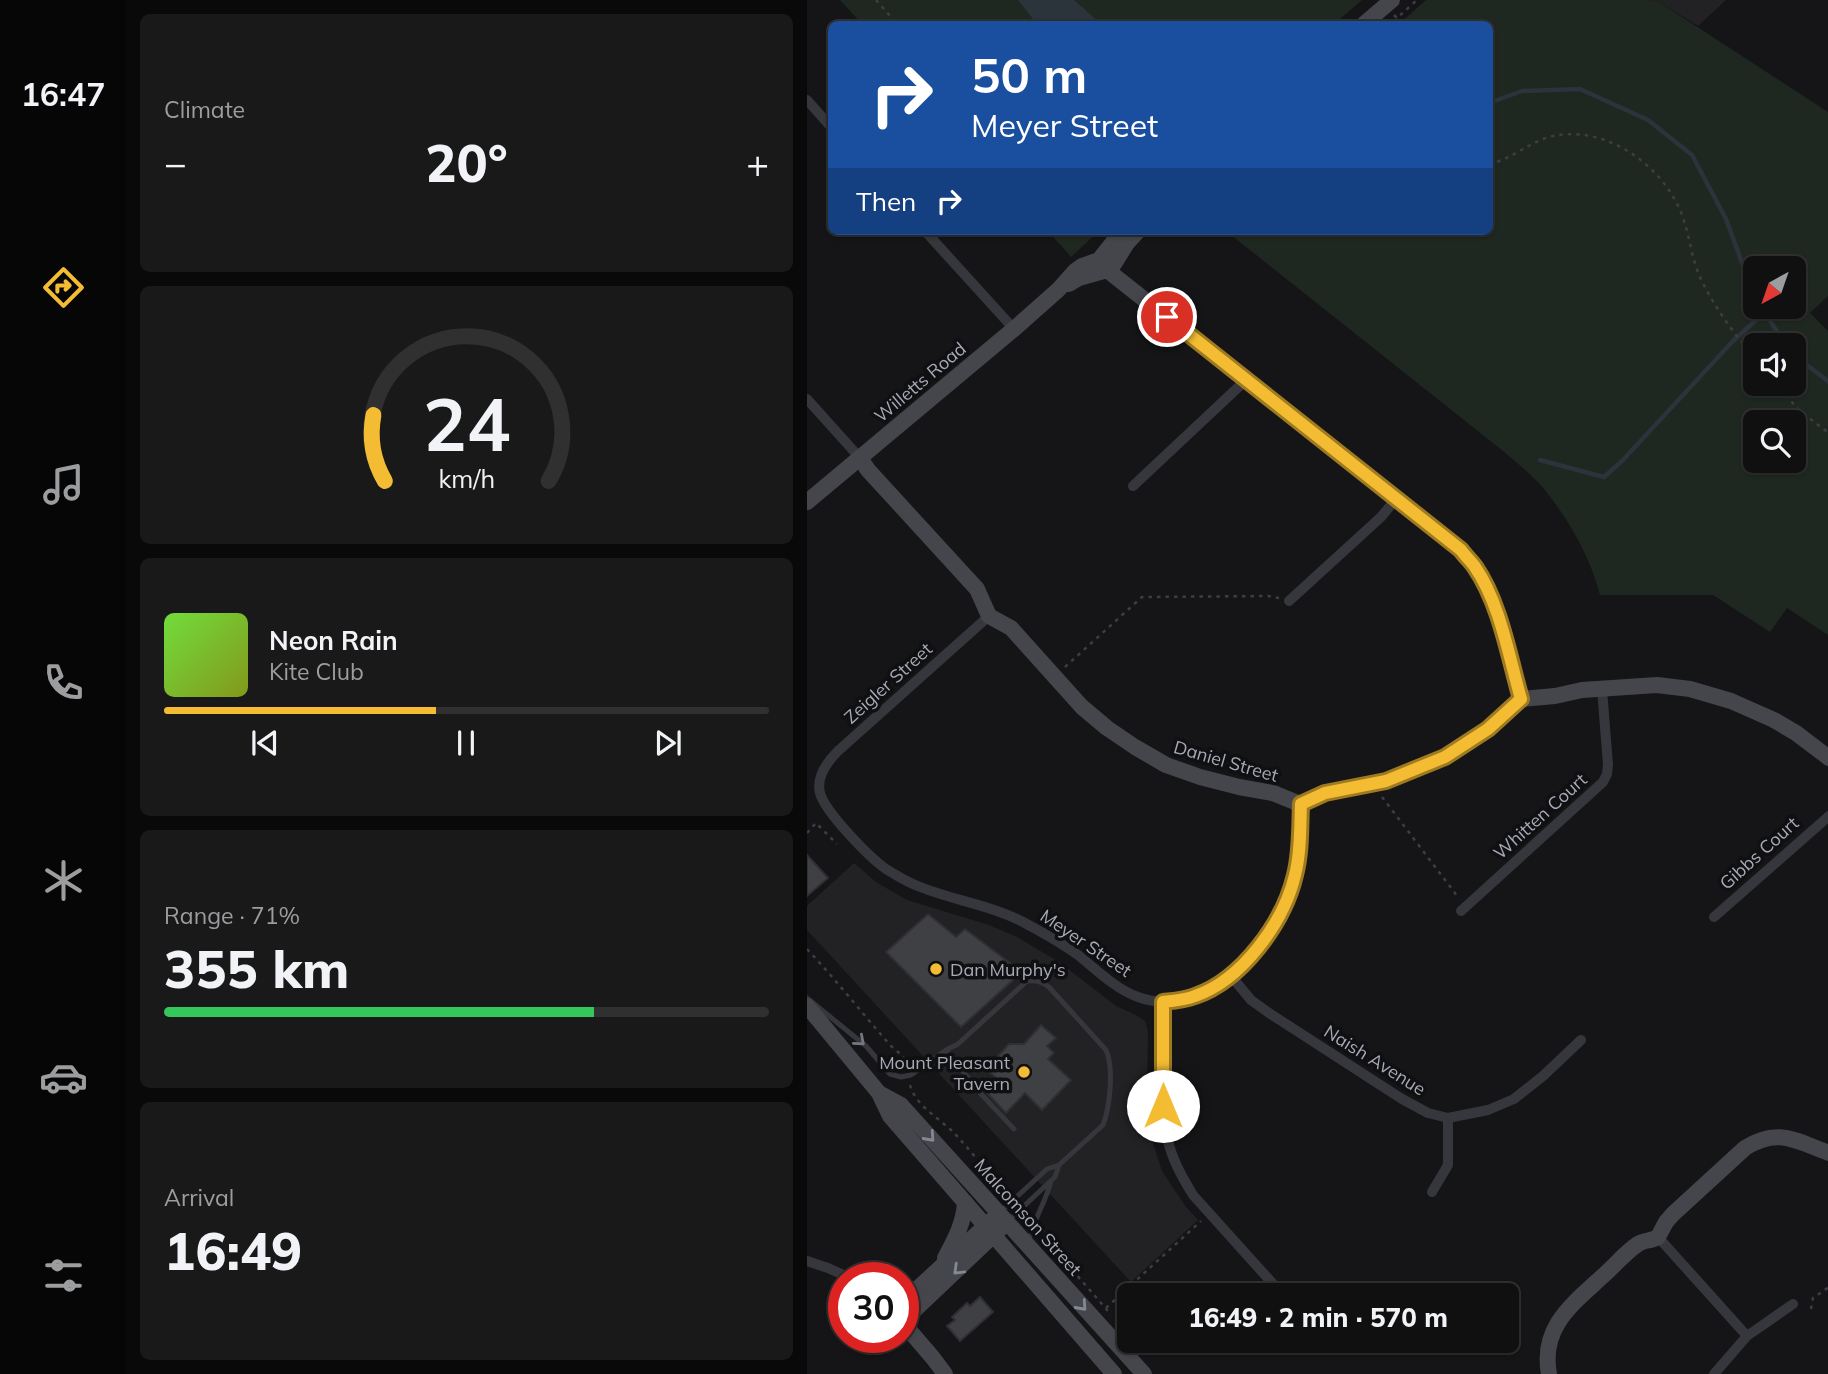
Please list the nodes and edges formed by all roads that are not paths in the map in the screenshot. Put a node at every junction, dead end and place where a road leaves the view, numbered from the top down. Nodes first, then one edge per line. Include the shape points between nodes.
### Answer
1 (1394, 11) edge
2 (1371, 21) edge
3 (807, 100) edge
4 (828, 124) edge
5 (929, 235) edge
6 (1120, 235) edge
7 (1134, 235) edge
8 (1103, 265) junction
9 (1014, 329) junction
10 (1247, 379) junction
11 (807, 399) edge
12 (860, 458) junction
13 (1133, 486) dead end
14 (1396, 499) junction
15 (807, 502) edge
16 (1289, 601) road end
17 (989, 616) junction
18 (1602, 689) junction
19 (1521, 699) junction
20 (1828, 758) edge
21 (819, 782) joint
22 (1301, 804) junction
23 (1828, 816) edge
24 (1461, 911) road end
25 (1714, 917) dead end
26 (1231, 976) junction
27 (807, 998) edge
28 (1163, 1002) junction
29 (807, 1006) edge
30 (1581, 1040) dead end
31 (946, 1050) junction
32 (879, 1093) junction
33 (1448, 1118) junction
34 (1014, 1129) dead end
35 (1828, 1153) edge
36 (1059, 1165) junction
37 (1051, 1181) junction
38 (1432, 1192) dead end
39 (965, 1202) junction
40 (1003, 1218) junction
41 (990, 1230) junction
42 (1659, 1237) junction
43 (1029, 1246) junction
44 (807, 1261) edge
45 (941, 1267) junction
46 (828, 1268) edge
47 (1272, 1283) edge
48 (919, 1287) edge
49 (1793, 1304) dead end
50 (919, 1305) edge
51 (1747, 1336) junction
52 (919, 1342) edge
53 (945, 1374) edge
54 (1114, 1374) edge
55 (1144, 1374) edge
56 (1549, 1374) edge
57 (1714, 1374) edge

1 - 2 street
3 - 4 street
5 - 9 street
6 - 8 street
7 - 8 street via 1114,264
8 - 9 street, Willetts Road via 1058,290
8 - 10 street
9 - 12 street, Willetts Road
10 - 13 street
10 - 14 street
11 - 12 street, Daniel Street
12 - 15 street, Willetts Road
12 - 17 street, Daniel Street via 977,589
14 - 16 street
14 - 19 street via 1461,550 1475,568 1499,623
17 - 21 street, Zeigler Street via 831,758
17 - 22 street, Daniel Street via 1011,628 1082,707 1135,747 1200,777
18 - 19 street
18 - 20 street via 1657,685 1732,701 1796,733
18 - 24 street, Whitten Court via 1608,765 1603,782
19 - 22 street via 1488,729 1445,757 1396,777 1325,793
21 - 28 street, Meyer Street via 835,817 886,869 914,884 1012,916 1054,939 1114,985 1139,998
22 - 26 street, Meyer Street via 1299,855 1288,897 1263,940
23 - 25 street, Gibbs Court
26 - 28 street, Meyer Street via 1194,996
26 - 33 street, Naish Avenue via 1269,1013 1402,1099
27 -> 31 lane via 866,1046 890,1074 911,1075
28 - 47 street via 1163,1106 1167,1137 1181,1176
29 - 32 street, Malcomson Street
30 - 33 street via 1514,1099
31 - 34 lane
31 - 36 lane via 1027,981 1049,987 1110,1058 1103,1125
32 - 39 street, Malcomson Street via 890,1116
32 -> 40 street, Malcomson Street via 901,1105
33 - 38 street via 1448,1166
35 - 42 street via 1785,1137 1757,1140 1673,1213
36 - 37 lane
36 - 40 lane via 1047,1169
37 - 40 lane
37 - 43 lane
39 - 41 street, Malcomson Street
39 - 45 street via 965,1216
40 - 41 street
40 - 43 street, Malcomson Street
41 - 45 street
41 -> 50 street
41 - 54 street, Malcomson Street
42 - 51 street
42 - 56 street via 1637,1245 1570,1306 1551,1336
43 -> 55 street, Malcomson Street
44 - 46 street
45 - 48 street
49 - 51 street
51 - 57 street
52 - 53 street

